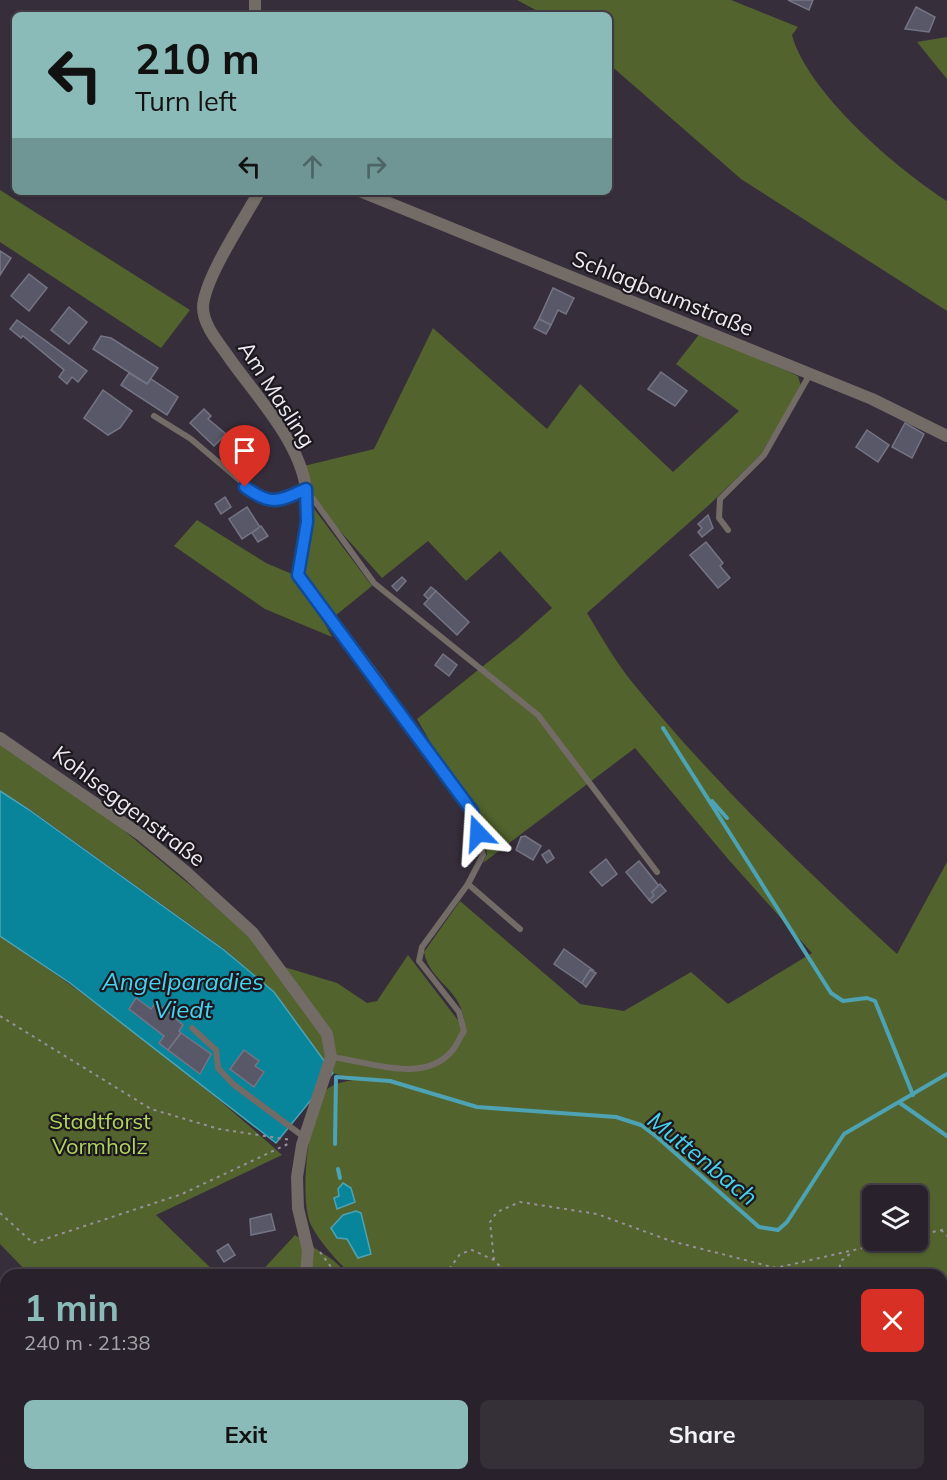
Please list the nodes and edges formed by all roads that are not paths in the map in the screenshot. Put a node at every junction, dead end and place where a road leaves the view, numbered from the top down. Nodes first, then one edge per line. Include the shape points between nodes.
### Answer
1 (257, 195) edge
2 (369, 195) edge
3 (810, 374) junction
4 (154, 416) dead end
5 (947, 436) edge
6 (306, 489) junction
7 (728, 530) dead end
8 (382, 686) joint
9 (0, 738) edge
10 (657, 872) dead end
11 (468, 884) junction
12 (520, 929) dead end
13 (192, 1028) dead end
14 (331, 1057) junction
15 (304, 1138) junction
16 (306, 1269) edge

1 - 6 street, Am Masling via 207,287 203,308 216,340 281,430 300,467
2 - 3 street, Schlagbaumstraße
3 - 5 street, Schlagbaumstraße
3 - 7 lane via 764,455 720,499 719,518
4 - 6 lane via 191,439 262,500 282,499
6 - 8 street, Am Masling via 307,522 298,575
6 - 10 lane via 374,583 538,715
8 - 11 lane, Am Masling via 472,811 483,855
9 - 14 street, Kohlseggenstraße via 141,835 253,933 327,1034
11 - 12 lane
11 - 14 lane, Am Masling via 422,947 419,961 459,1012 464,1031 452,1052 433,1065 408,1070
13 - 15 lane via 216,1050 218,1068 233,1084
14 - 15 street
15 - 16 street via 297,1177 298,1208 308,1250

